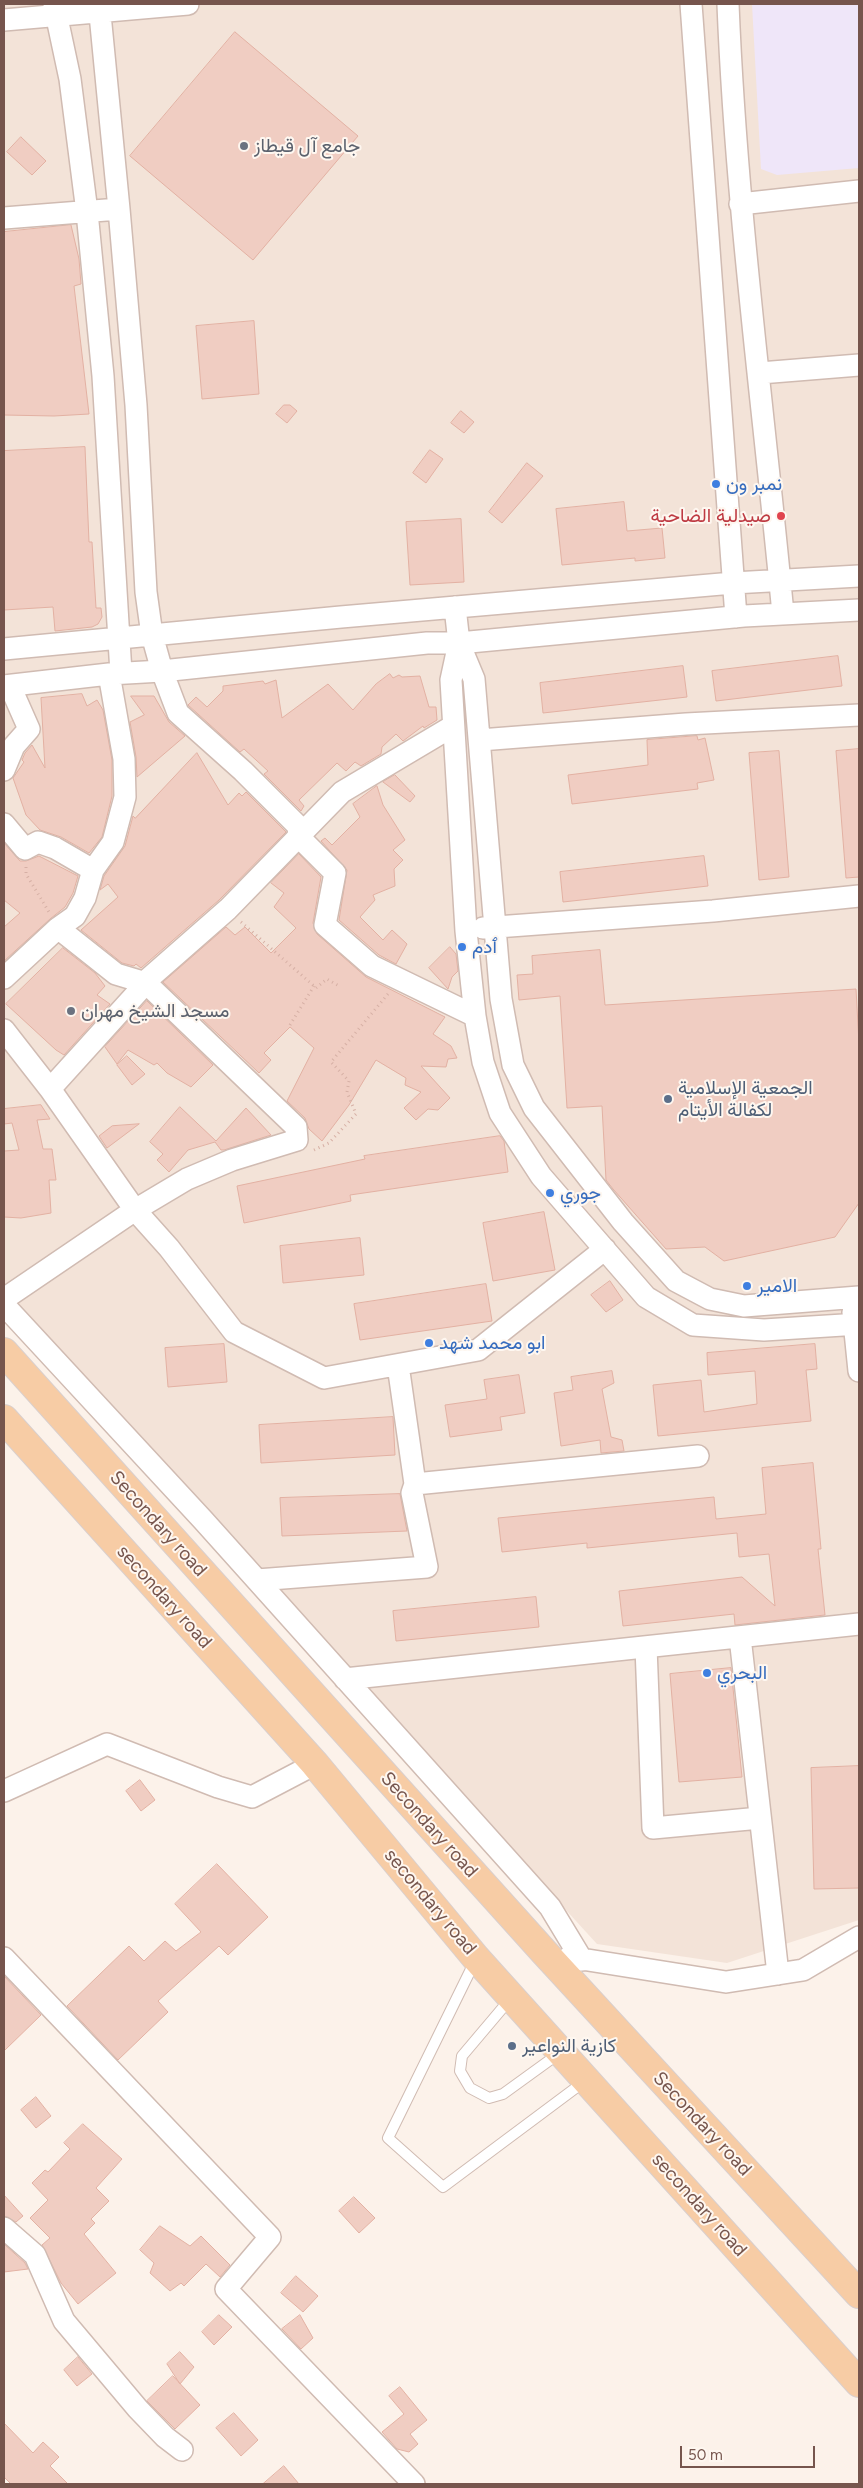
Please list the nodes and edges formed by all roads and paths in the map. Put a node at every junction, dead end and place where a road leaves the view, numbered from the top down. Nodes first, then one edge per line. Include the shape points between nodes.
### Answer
1 (188, 4) edge
2 (690, 4) edge
3 (728, 4) edge
4 (100, 8) edge
5 (54, 9) edge
6 (4, 20) edge
7 (859, 191) edge
8 (740, 204) junction
9 (119, 209) junction
10 (87, 212) junction
11 (4, 218) edge
12 (859, 365) edge
13 (760, 373) junction
14 (859, 576) edge
15 (780, 582) junction
16 (733, 583) junction
17 (455, 607) junction
18 (859, 610) edge
19 (783, 614) junction
20 (736, 617) junction
21 (152, 635) junction
22 (117, 638) junction
23 (459, 643) junction
24 (4, 649) edge
25 (162, 671) junction
26 (115, 674) junction
27 (7, 686) edge
28 (859, 714) edge
29 (453, 726) junction
30 (480, 740) junction
31 (4, 770) edge
32 (4, 824) edge
33 (298, 836) junction
34 (25, 849) junction
35 (93, 870) junction
36 (859, 896) edge
37 (228, 910) junction
38 (496, 926) junction
39 (58, 928) junction
40 (466, 931) junction
41 (4, 978) edge
42 (400, 980) junction
43 (146, 982) junction
44 (314, 986) junction
45 (338, 986) dead end
46 (475, 1016) junction
47 (290, 1025) dead end
48 (4, 1030) edge
49 (50, 1089) junction
50 (297, 1140) junction
51 (135, 1210) junction
52 (605, 1249) junction
53 (856, 1297) edge
54 (4, 1299) edge
55 (4, 1305) edge
56 (857, 1324) edge
57 (4, 1352) edge
58 (398, 1365) junction
59 (859, 1371) edge
60 (4, 1419) edge
61 (698, 1456) dead end
62 (415, 1484) junction
63 (257, 1580) junction
64 (859, 1624) edge
65 (740, 1637) junction
66 (646, 1647) junction
67 (345, 1679) junction
68 (315, 1764) junction
69 (4, 1791) edge
70 (760, 1818) junction
71 (859, 1937) edge
72 (544, 1952) junction
73 (4, 1958) edge
74 (476, 1958) junction
75 (582, 1960) junction
76 (778, 1974) junction
77 (511, 1997) junction
78 (561, 2052) junction
79 (586, 2080) junction
80 (4, 2228) edge
81 (859, 2294) edge
82 (859, 2383) edge
83 (182, 2450) dead end
84 (414, 2484) edge

1 - 4 street
2 - 16 street
3 - 8 street
4 - 5 street
4 - 9 street
5 - 6 street
5 - 10 street via 70,79
7 - 8 street
8 - 13 street
9 - 10 street
9 - 21 street via 136,405 146,592
10 - 11 street
10 - 22 street via 103,376
12 - 13 street
13 - 15 street
14 - 15 street
15 - 16 street
15 - 19 street
16 - 17 street
16 - 20 street
17 - 21 street
17 - 23 street
18 - 19 street
19 - 20 street
20 - 23 street
21 - 22 street
21 - 25 street
22 - 24 street
22 - 26 street
23 - 25 street via 427,643
23 - 29 street via 451,680
23 - 30 street via 474,679
25 - 26 street
25 - 33 street via 178,713 299,827
26 - 27 street
26 - 35 street via 125,797 114,842
27 - 31 street via 29,729 14,746
28 - 30 street
29 - 33 street via 342,792
29 - 40 street
30 - 38 street
32 - 34 street
33 - 37 street
33 - 42 street via 335,873 325,926 372,966
34 - 35 street via 38,842
34 - 39 path via 26,874
35 - 39 street via 85,898 74,916
36 - 38 street via 713,911
37 - 43 street
37 - 44 path
38 - 40 street
38 - 53 street via 501,999 513,1065 534,1108 623,1222 676,1281 710,1299 744,1306
39 - 41 street
39 - 43 street via 116,974
40 - 46 street
42 - 46 street
42 - 50 path via 331,1062 349,1081 347,1092 356,1114 329,1143 314,1150
43 - 49 street
43 - 50 street via 296,1127
44 - 45 path via 316,988 327,979
44 - 47 path
46 - 52 street via 483,1062 500,1113 541,1176
48 - 49 street
49 - 51 street
50 - 51 street via 232,1160 188,1179
51 - 54 street
51 - 58 street via 234,1332 324,1378
52 - 56 street via 646,1297 693,1325 764,1330
52 - 58 street via 478,1350
53 - 56 street
55 - 63 street
56 - 59 street
57 - 72 main road, Secondary road
58 - 62 street
60 - 68 main road, secondary road
61 - 62 street
62 - 63 street via 412,1493 426,1566
63 - 67 street
64 - 65 street
65 - 66 street
65 - 70 street
66 - 67 street
66 - 70 street via 653,1828
67 - 75 street via 550,1907
68 - 69 street via 252,1797 107,1744
68 - 74 main road, secondary road
70 - 76 street
71 - 76 street via 803,1970
72 - 75 street
72 - 81 main road, Secondary road
73 - 84 street via 270,2236 226,2289
74 - 77 main road, secondary road
74 - 79 lane via 388,2138 443,2187
75 - 76 street via 726,1982
77 - 78 main road, secondary road
77 - 78 lane via 462,2056 460,2072 470,2088 489,2098 503,2094
78 - 79 main road, secondary road
79 - 82 main road, secondary road
80 - 83 street via 35,2255 64,2321 145,2416

